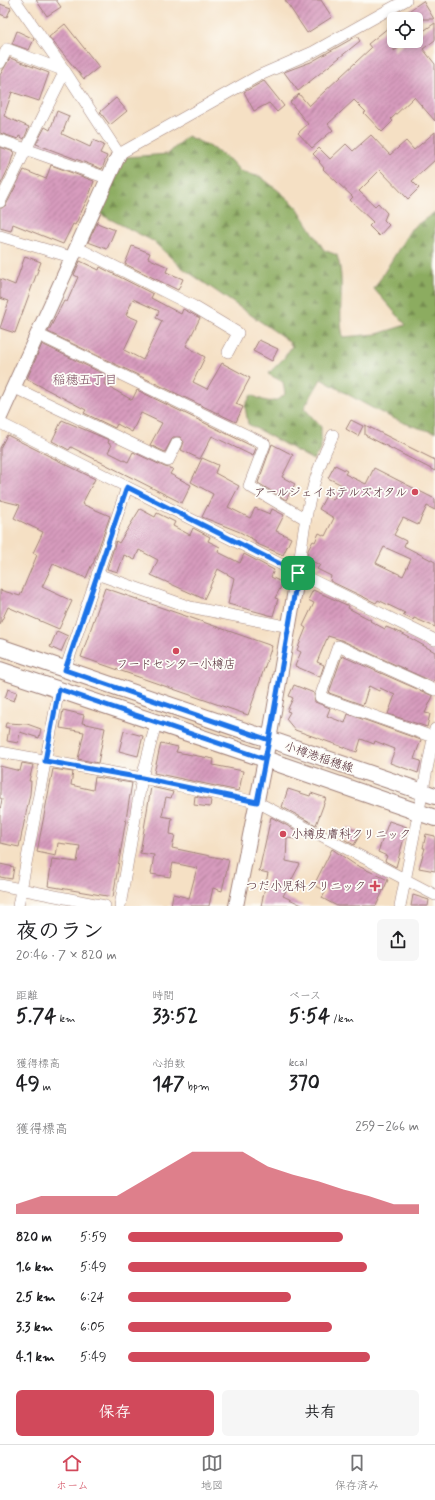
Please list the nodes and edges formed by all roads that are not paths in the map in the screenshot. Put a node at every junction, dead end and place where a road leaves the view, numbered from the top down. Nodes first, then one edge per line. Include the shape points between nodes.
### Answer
1 (15, 0) edge
2 (406, 0) edge
3 (3, 48) edge
4 (0, 63) edge
5 (65, 71) junction
6 (0, 140) edge
7 (25, 149) junction
8 (119, 154) junction
9 (107, 178) junction
10 (0, 202) edge
11 (0, 236) edge
12 (74, 252) junction
13 (37, 334) junction
14 (228, 352) dead end
15 (13, 387) junction
16 (0, 417) edge
17 (0, 423) edge
18 (333, 435) dead end
19 (177, 443) dead end
20 (127, 487) junction
21 (304, 518) junction
22 (298, 573) junction
23 (97, 574) junction
24 (290, 627) junction
25 (435, 640) edge
26 (0, 647) edge
27 (0, 670) edge
28 (65, 670) junction
29 (59, 689) junction
30 (435, 690) edge
31 (156, 723) junction
32 (434, 733) edge
33 (269, 740) junction
34 (0, 752) edge
35 (265, 759) junction
36 (45, 761) junction
37 (142, 778) junction
38 (428, 794) edge
39 (257, 802) junction
40 (418, 813) junction
41 (435, 818) edge
42 (404, 879) junction
43 (0, 885) edge
44 (21, 890) junction
45 (435, 895) edge
46 (18, 906) edge
47 (105, 906) edge
48 (120, 906) edge
49 (236, 906) edge
50 (400, 906) edge

1 - 5 street
2 - 8 street via 313,52 258,76
3 - 4 street
3 - 5 street
5 - 7 street
5 - 8 street
6 - 7 street
7 - 9 street
7 - 10 street
8 - 9 street
9 - 12 street
11 - 12 street
12 - 13 street
12 - 14 street via 193,306 238,333
13 - 15 street
13 - 21 street via 265,444 249,486
15 - 16 street
15 - 19 street via 168,461
17 - 20 street
18 - 21 street via 325,450
20 - 22 street
20 - 23 street
21 - 22 street
22 - 24 street
22 - 25 street
23 - 24 street via 190,606
23 - 28 street
24 - 33 street
26 - 28 main road, 小樽港稲穂線
27 - 29 main road, 小樽港稲穂線
28 - 33 main road, 小樽港稲穂線
29 - 31 main road, 小樽港稲穂線
29 - 36 street
30 - 32 street via 338,646 320,698
31 - 35 main road, 小樽港稲穂線
31 - 37 street
32 - 38 street
33 - 35 street
33 - 38 main road, 小樽港稲穂線
34 - 36 street
35 - 39 street
35 - 40 main road, 小樽港稲穂線
36 - 37 street
36 - 44 street
37 - 39 street
37 - 48 street
38 - 40 street
39 - 42 street
39 - 49 street
40 - 41 main road, 小樽港稲穂線
40 - 42 street
42 - 45 street
42 - 50 street
43 - 44 street
44 - 46 street
44 - 47 street

